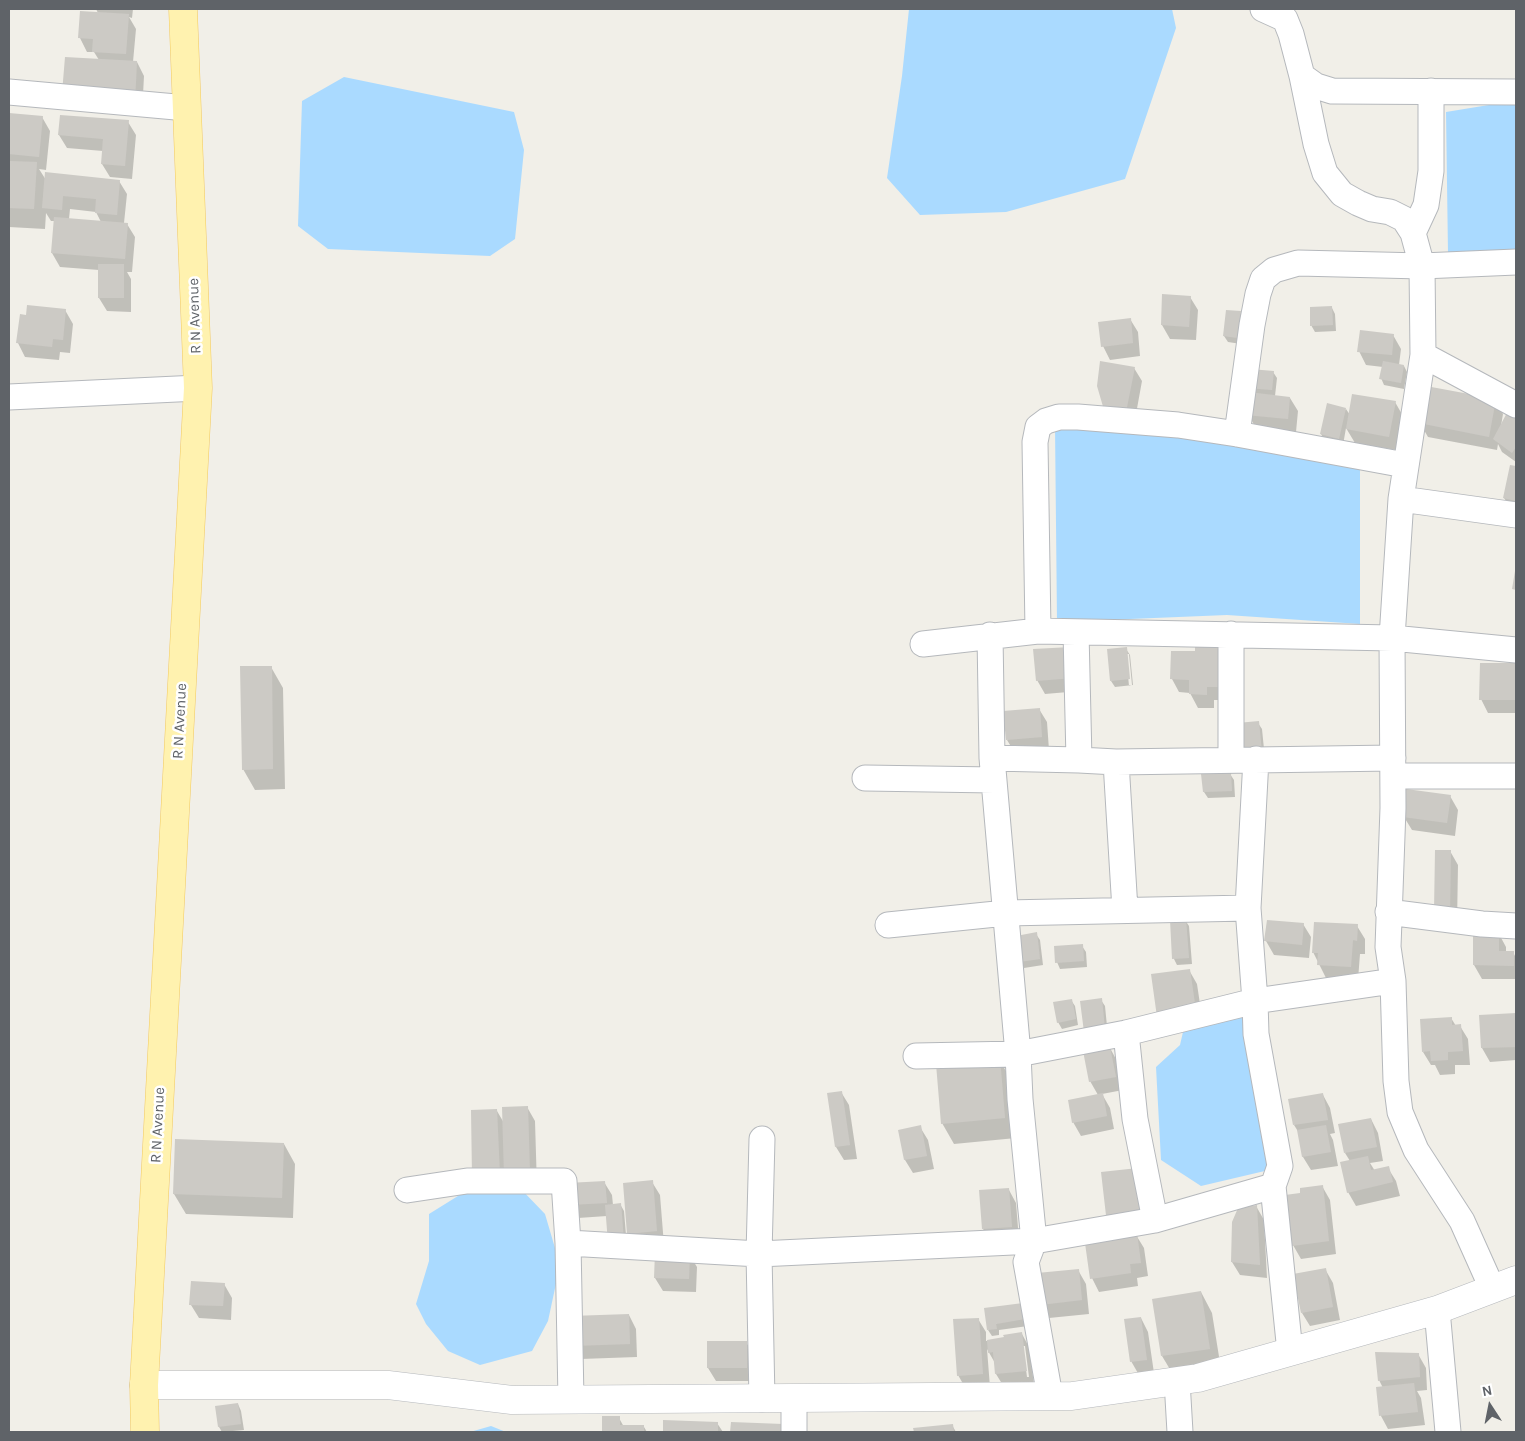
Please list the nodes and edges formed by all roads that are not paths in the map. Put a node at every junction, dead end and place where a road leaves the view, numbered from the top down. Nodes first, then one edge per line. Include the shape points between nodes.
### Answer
1 (183, 9) edge
2 (1263, 9) edge
3 (1302, 76) junction
4 (1431, 91) junction
5 (9, 92) edge
6 (1516, 92) edge
7 (187, 108) junction
8 (1413, 233) junction
9 (1516, 262) edge
10 (1422, 266) junction
11 (1423, 355) junction
12 (198, 388) junction
13 (9, 397) edge
14 (1516, 405) edge
15 (1237, 434) junction
16 (1405, 465) junction
17 (1401, 499) junction
18 (1516, 515) edge
19 (1038, 631) junction
20 (1076, 632) junction
21 (1231, 634) junction
22 (990, 635) junction
23 (1392, 638) junction
24 (922, 644) dead end
25 (1516, 650) edge
26 (1256, 759) junction
27 (1079, 760) junction
28 (1232, 760) junction
29 (1116, 762) junction
30 (1393, 767) junction
31 (993, 769) junction
32 (1516, 776) edge
33 (865, 778) dead end
34 (1248, 908) junction
35 (1125, 910) junction
36 (1388, 912) junction
37 (1006, 913) junction
38 (888, 925) dead end
39 (1516, 926) edge
40 (1392, 980) junction
41 (1255, 1000) junction
42 (1126, 1033) junction
43 (1018, 1054) junction
44 (916, 1056) dead end
45 (762, 1138) dead end
46 (1273, 1186) junction
47 (407, 1190) dead end
48 (1155, 1220) junction
49 (1034, 1241) junction
50 (568, 1243) junction
51 (759, 1254) junction
52 (1504, 1284) edge
53 (1437, 1310) junction
54 (1290, 1352) junction
55 (1177, 1381) junction
56 (144, 1385) junction
57 (1050, 1396) junction
58 (762, 1399) junction
59 (794, 1399) junction
60 (571, 1400) junction
61 (145, 1432) edge
62 (794, 1432) edge
63 (1180, 1432) edge
64 (1448, 1432) edge

1 - 7 main road, R N Avenue
2 - 3 street via 1284,20
3 - 4 street via 1316,86 1332,91
3 - 8 street via 1325,173 1342,194 1372,209 1390,212 1404,219
4 - 6 street
4 - 8 street via 1431,171 1426,205
5 - 7 street
7 - 12 main road, R N Avenue
8 - 10 street
9 - 10 street
10 - 11 street
10 - 15 street via 1298,263 1274,270 1263,279 1252,325
11 - 14 street
11 - 16 street
12 - 13 street
12 - 56 main road, R N Avenue
15 - 16 street
15 - 19 street via 1178,425 1078,417 1059,417 1038,427
16 - 17 street
17 - 18 street
17 - 23 street
19 - 20 street
19 - 22 street
20 - 21 street
20 - 27 street
21 - 23 street
21 - 28 street
22 - 24 street
22 - 31 street
23 - 25 street
23 - 30 street
26 - 28 street
26 - 30 street
26 - 34 street
27 - 29 street
27 - 31 street
28 - 29 street
29 - 35 street
30 - 32 street
30 - 36 street
31 - 33 street
31 - 37 street
34 - 35 street
34 - 41 street
35 - 37 street
36 - 39 street
36 - 40 street
37 - 38 street
37 - 43 street
40 - 41 street
40 - 52 street via 1400,1112 1416,1150
41 - 42 street
41 - 46 street via 1256,1034 1280,1166
42 - 43 street
42 - 48 street via 1135,1118
43 - 44 street
43 - 49 street
45 - 51 street
46 - 48 street
46 - 54 street
47 - 50 street via 467,1181 564,1181
48 - 49 street
49 - 51 street
49 - 57 street via 1026,1262
50 - 51 street
50 - 60 street
51 - 58 street
52 - 53 street
53 - 54 street
53 - 64 street
54 - 55 street
55 - 57 street via 1072,1396
55 - 63 street
56 - 60 street via 388,1385 512,1400
56 - 61 main road, R N Avenue
57 - 59 street
58 - 59 street
58 - 60 street
59 - 62 street

